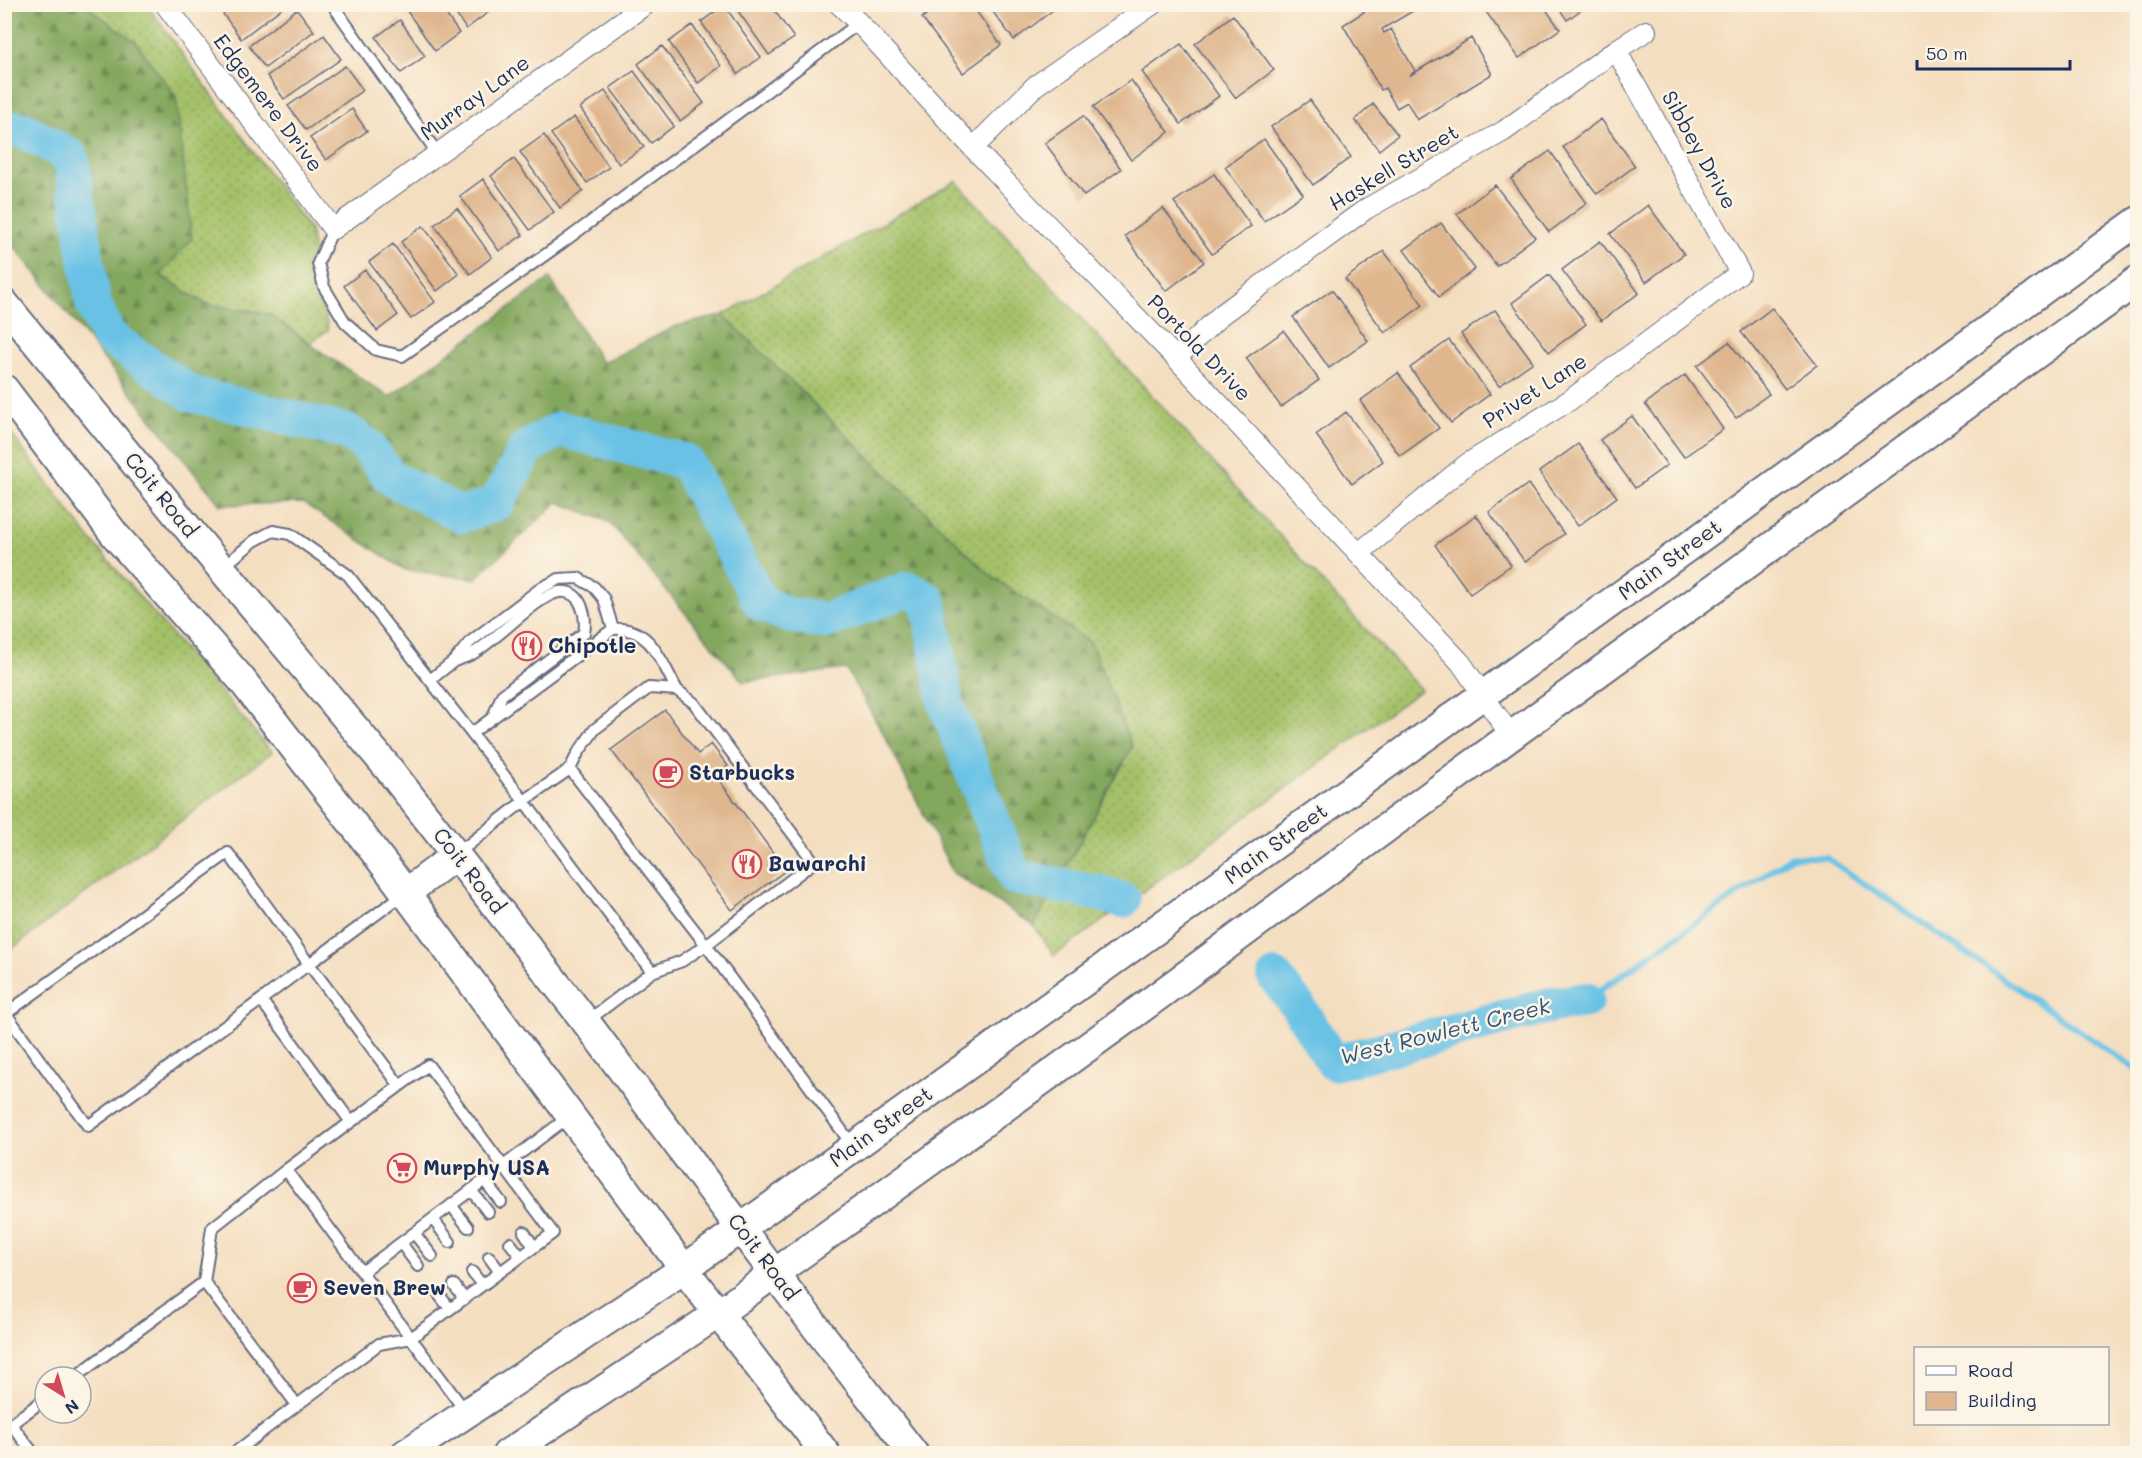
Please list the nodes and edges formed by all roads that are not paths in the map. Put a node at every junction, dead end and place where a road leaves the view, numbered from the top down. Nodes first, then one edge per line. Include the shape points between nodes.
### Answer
1 (165, 4) edge
2 (646, 4) edge
3 (839, 4) edge
4 (1153, 4) edge
5 (339, 7) edge
6 (859, 23) junction
7 (1646, 31) dead end
8 (1616, 50) junction
9 (973, 148) junction
10 (438, 153) junction
11 (2138, 221) edge
12 (333, 230) junction
13 (1740, 273) joint
14 (2138, 280) edge
15 (4, 303) edge
16 (1176, 358) junction
17 (4, 389) edge
18 (1359, 553) junction
19 (222, 568) junction
20 (613, 629) junction
21 (454, 661) junction
22 (430, 680) junction
23 (677, 690) junction
24 (1483, 695) junction
25 (493, 717) junction
26 (472, 733) junction
27 (1511, 735) junction
28 (570, 769) junction
29 (524, 801) junction
30 (456, 855) junction
31 (405, 893) junction
32 (706, 945) junction
33 (309, 964) junction
34 (652, 972) junction
35 (261, 1000) junction
36 (5, 1014) edge
37 (586, 1022) junction
38 (400, 1086) junction
39 (571, 1116) junction
40 (351, 1122) junction
41 (853, 1146) junction
42 (503, 1166) junction
43 (286, 1170) junction
44 (484, 1180) junction
45 (471, 1190) junction
46 (501, 1202) dead end
47 (451, 1205) junction
48 (488, 1212) dead end
49 (433, 1219) junction
50 (468, 1227) dead end
51 (741, 1227) junction
52 (524, 1232) dead end
53 (414, 1233) junction
54 (450, 1242) dead end
55 (401, 1243) junction
56 (510, 1243) dead end
57 (534, 1247) junction
58 (432, 1256) dead end
59 (489, 1257) dead end
60 (521, 1257) junction
61 (418, 1266) dead end
62 (684, 1269) junction
63 (362, 1272) junction
64 (472, 1272) dead end
65 (500, 1272) junction
66 (774, 1273) junction
67 (204, 1282) junction
68 (454, 1285) dead end
69 (482, 1285) junction
70 (440, 1296) dead end
71 (464, 1299) junction
72 (450, 1309) junction
73 (719, 1313) junction
74 (411, 1338) junction
75 (91, 1365) edge
76 (297, 1405) junction
77 (33, 1408) edge
78 (466, 1413) junction
79 (4, 1414) edge
80 (11, 1424) junction
81 (34, 1454) edge
82 (232, 1454) edge
83 (405, 1454) edge
84 (507, 1454) edge
85 (825, 1454) edge
86 (914, 1454) edge

1 - 12 street, Edgemere Drive
2 - 10 street, Murray Lane
3 - 6 street, Portola Drive
4 - 9 street via 1035,86
5 - 10 lane
6 - 9 street, Portola Drive
6 - 12 lane via 402,356 376,350 345,322 324,287 318,263
7 - 8 street, Haskell Street
8 - 13 street, Sibbey Drive
8 - 16 street, Haskell Street via 1504,131 1366,209 1222,314
9 - 16 street, Portola Drive
10 - 12 street, Murray Lane
11 - 24 main road, Main Street
13 - 18 street, Privet Lane via 1570,400 1467,464
14 - 27 main road
15 - 19 main road, Coit Road
16 - 18 street, Portola Drive
17 - 31 main road via 115,534 241,679
18 - 24 street, Portola Drive via 1461,663
19 - 22 lane via 254,541 273,531 290,534 348,575
19 - 30 main road, Coit Road
20 - 21 lane via 604,599 594,587 578,578 559,579 541,588 470,642
20 - 23 lane via 639,632 650,642
20 - 25 lane
21 - 22 lane
21 - 25 lane via 472,654 544,598 559,592 578,599 584,609 584,633 502,695
22 - 26 lane
23 - 28 lane via 650,688 595,729
23 - 32 lane via 694,703 814,862
24 - 27 street, Portola Drive
24 - 41 main road, Main Street
25 - 26 lane
26 - 29 lane
27 - 66 main road
28 - 29 lane
28 - 32 lane
29 - 30 lane
29 - 34 lane
30 - 31 main road
30 - 37 main road, Coit Road
31 - 33 lane
31 - 39 main road
32 - 34 lane via 682,961
32 - 41 lane
33 - 35 lane
33 - 36 lane via 228,853
33 - 38 lane
34 - 37 lane
35 - 36 lane via 88,1126
35 - 40 lane
37 - 51 main road, Coit Road
38 - 40 lane
38 - 42 lane via 428,1065
39 - 42 lane
39 - 62 main road
40 - 43 lane
41 - 51 main road, Main Street
42 - 44 lane
42 - 57 lane via 553,1233
43 - 63 lane
43 - 67 lane via 212,1228
44 - 45 lane
44 - 46 lane
45 - 47 lane
45 - 48 lane
47 - 49 lane
47 - 50 lane
49 - 53 lane
49 - 54 lane
51 - 62 main road, Main Street
51 - 66 main road, Coit Road
52 - 57 lane
53 - 55 lane
53 - 58 lane
55 - 61 lane
55 - 63 lane
56 - 60 lane
57 - 60 lane
59 - 65 lane
60 - 65 lane
62 - 73 main road
62 - 78 main road, Main Street
63 - 74 lane
64 - 69 lane
65 - 69 lane
66 - 73 main road
66 - 86 main road, Coit Road
67 - 75 lane
67 - 76 lane
68 - 71 lane
69 - 71 lane
70 - 72 lane
71 - 72 lane
72 - 74 lane
73 - 84 main road
73 - 85 main road
74 - 76 lane via 379,1344
74 - 78 lane
76 - 82 lane
77 - 80 lane
78 - 83 main road, Main Street
79 - 80 lane
80 - 81 lane

